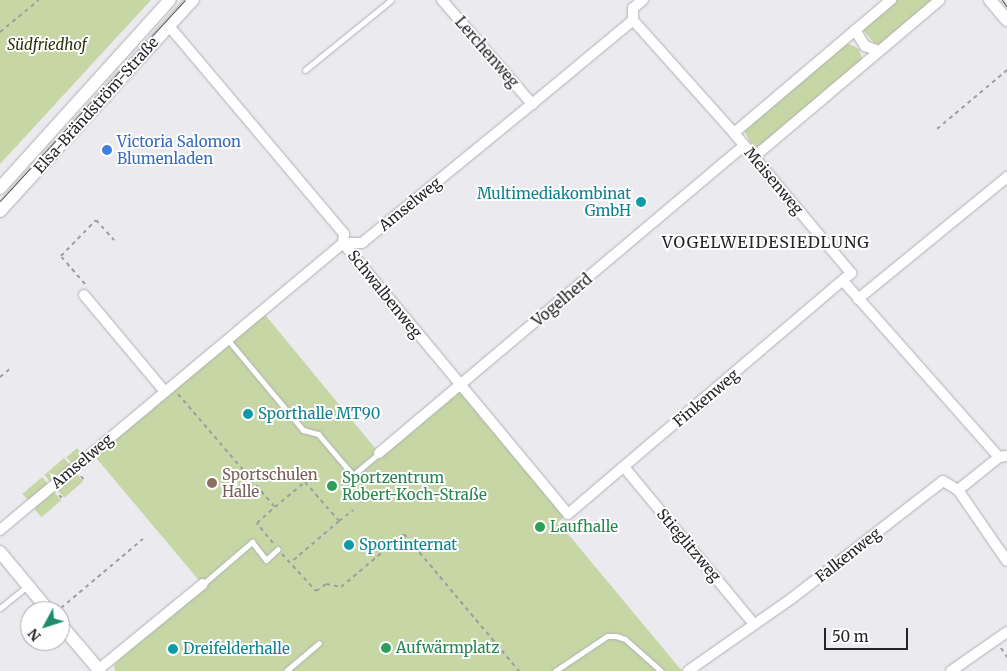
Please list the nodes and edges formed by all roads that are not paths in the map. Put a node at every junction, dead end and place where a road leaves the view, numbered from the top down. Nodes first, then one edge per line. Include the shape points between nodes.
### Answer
1 (170, 0) edge
2 (193, 0) edge
3 (391, 0) edge
4 (442, 0) edge
5 (643, 0) edge
6 (891, 0) edge
7 (940, 0) edge
8 (990, 0) edge
9 (633, 20) junction
10 (1007, 20) edge
11 (169, 26) junction
12 (856, 30) junction
13 (879, 51) junction
14 (305, 70) dead end
15 (532, 104) junction
16 (734, 133) junction
17 (744, 146) junction
18 (754, 158) junction
19 (1007, 177) edge
20 (0, 188) edge
21 (0, 211) edge
22 (343, 243) junction
23 (844, 282) junction
24 (84, 295) road end
25 (858, 299) junction
26 (228, 340) junction
27 (460, 386) junction
28 (168, 390) junction
29 (379, 453) joint
30 (1003, 456) edge
31 (624, 467) junction
32 (958, 490) junction
33 (568, 514) joint
34 (0, 530) edge
35 (278, 549) road end
36 (0, 552) edge
37 (1007, 561) edge
38 (203, 584) joint
39 (27, 585) junction
40 (41, 601) edge
41 (0, 608) edge
42 (753, 623) junction
43 (1007, 632) edge
44 (70, 636) edge
45 (319, 643) dead end
46 (99, 670) edge
47 (286, 671) edge
48 (555, 671) edge
49 (661, 671) edge
50 (688, 671) edge
51 (950, 671) edge

1 - 20 street, Elsa-Brändström-Straße
2 - 11 street, Elsa-Brändström-Straße
3 - 14 lane
4 - 15 street, Lerchenweg
5 - 9 street, Amselweg via 633,8
6 - 12 street
7 - 13 street
8 - 10 street
9 - 15 street, Amselweg
9 - 16 street, Meisenweg
11 - 21 street, Elsa-Brändström-Straße
11 - 22 street, Schwalbenweg via 344,234
12 - 13 street via 865,46
12 - 16 street
13 - 18 street
15 - 22 street, Amselweg via 362,243
16 - 17 street, Meisenweg
17 - 18 street, Meisenweg
17 - 27 street, Vogelherd
18 - 23 street, Meisenweg via 851,272
19 - 25 street
22 - 26 street, Amselweg
22 - 27 street, Schwalbenweg
23 - 25 street
23 - 31 street, Finkenweg
24 - 28 street
25 - 30 street
26 - 28 street, Amselweg
26 - 29 lane via 303,430 318,434 353,475
27 - 29 street, Vogelherd
27 - 33 street, Schwalbenweg
28 - 34 street, Amselweg
30 - 32 street
31 - 33 street, Finkenweg
31 - 42 street, Stieglitzweg
32 - 37 street
32 - 42 street, Falkenweg via 943,482 791,599
35 - 38 lane via 266,560 252,542
36 - 39 street
38 - 46 street
39 - 40 street
39 - 41 lane
42 - 50 street, Falkenweg
43 - 51 street
44 - 46 street
45 - 47 lane
48 - 49 lane via 607,636 616,636 625,639

